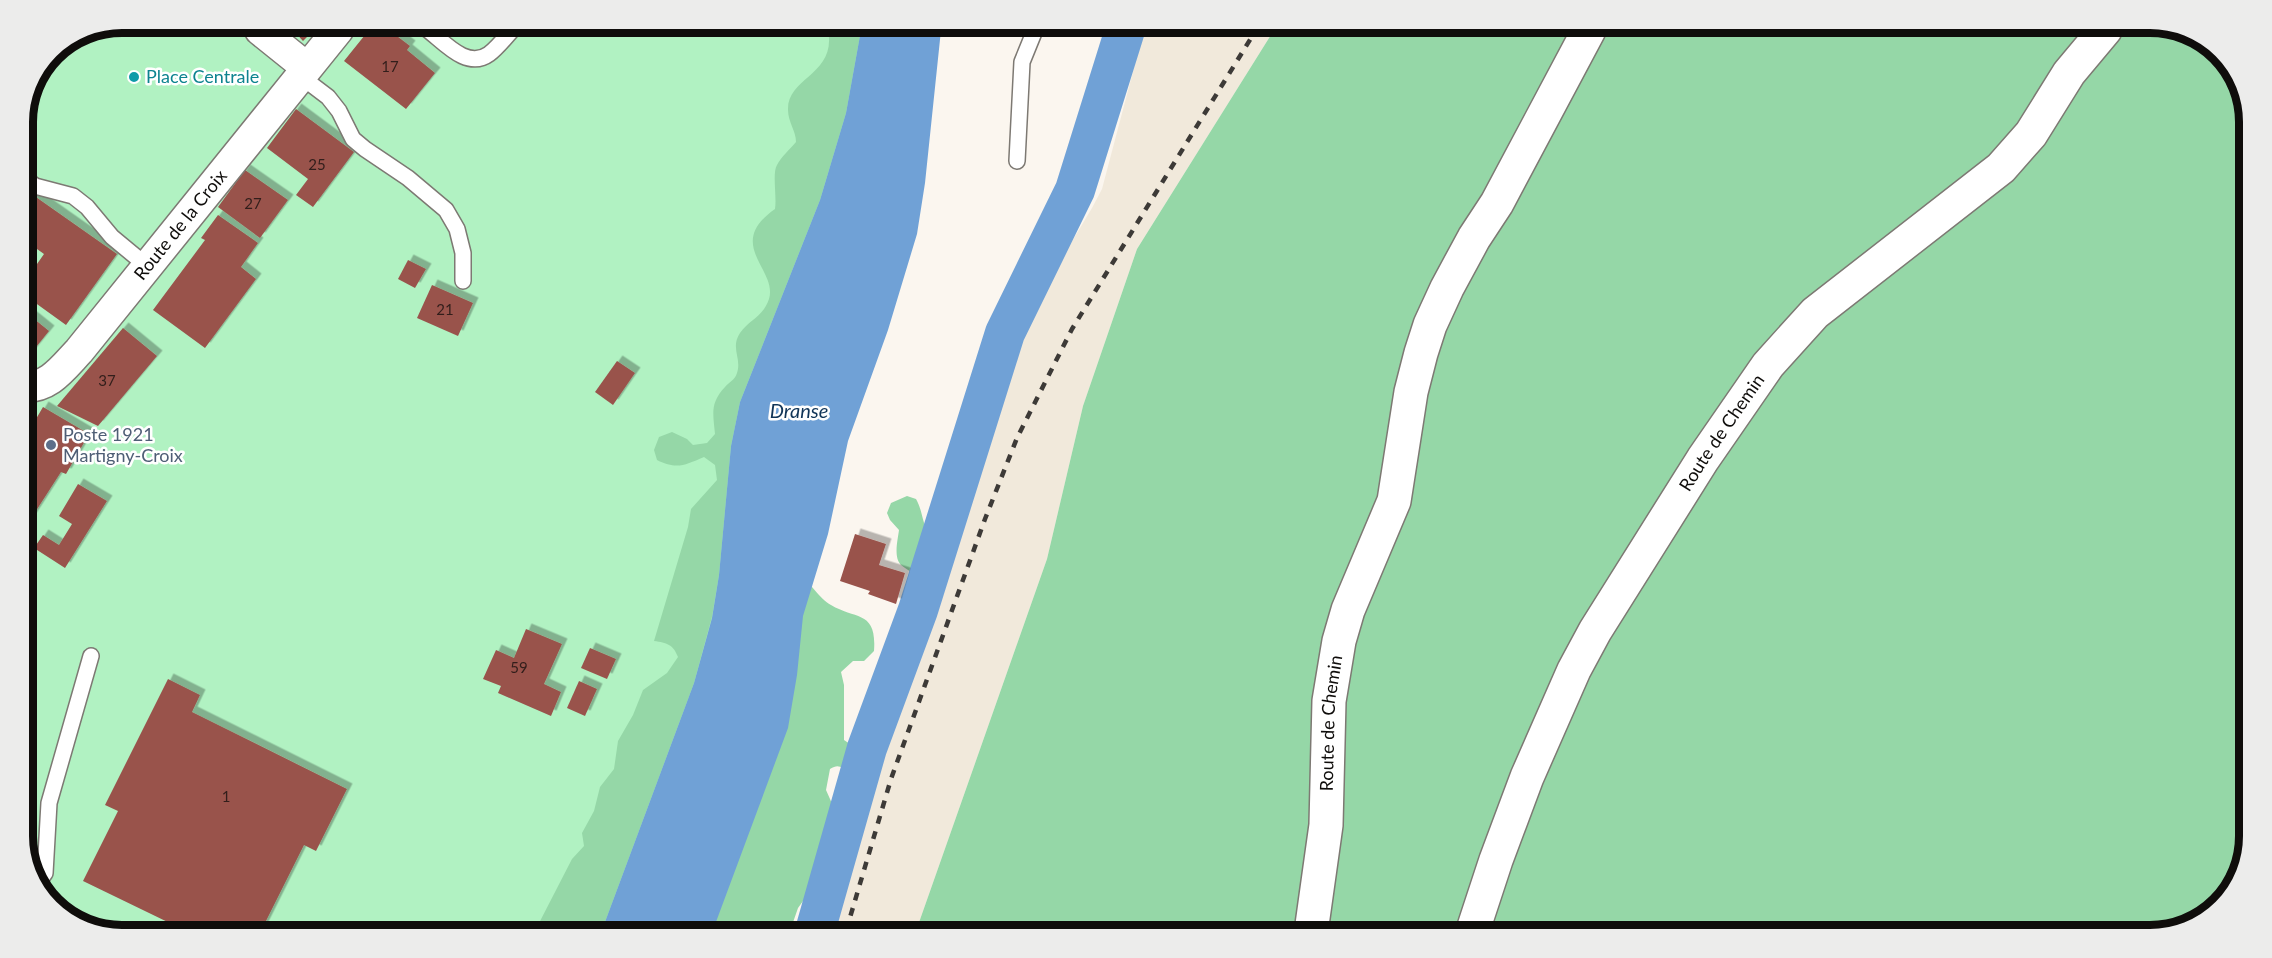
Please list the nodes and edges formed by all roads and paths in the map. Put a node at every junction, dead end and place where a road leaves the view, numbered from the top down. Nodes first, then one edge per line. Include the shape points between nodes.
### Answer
1 (263, 33) edge
2 (335, 33) edge
3 (432, 33) edge
4 (509, 33) edge
5 (1034, 33) edge
6 (1587, 33) edge
7 (2102, 33) edge
8 (303, 71) junction
9 (1017, 161) dead end
10 (33, 184) edge
11 (147, 266) junction
12 (463, 281) dead end
13 (33, 389) edge
14 (91, 656) dead end
15 (43, 876) edge
16 (1312, 925) edge
17 (1475, 925) edge

1 - 8 street
2 - 8 street, Route de la Croix
3 - 4 lane via 464,58 478,60
5 - 9 lane via 1022,62
6 - 16 street, Route de Chemin via 1447,288 1420,353 1394,501 1339,641 1329,701 1326,825
7 - 17 street, Route de Chemin via 2069,73 2031,134 2001,168 1815,313 1768,365 1703,459 1574,670 1527,777
8 - 11 street, Route de la Croix
8 - 12 lane via 339,111 353,139 446,210 457,229 463,253
10 - 11 lane via 73,196
11 - 13 street, Route de la Croix via 79,351 48,382
14 - 15 lane via 49,803

